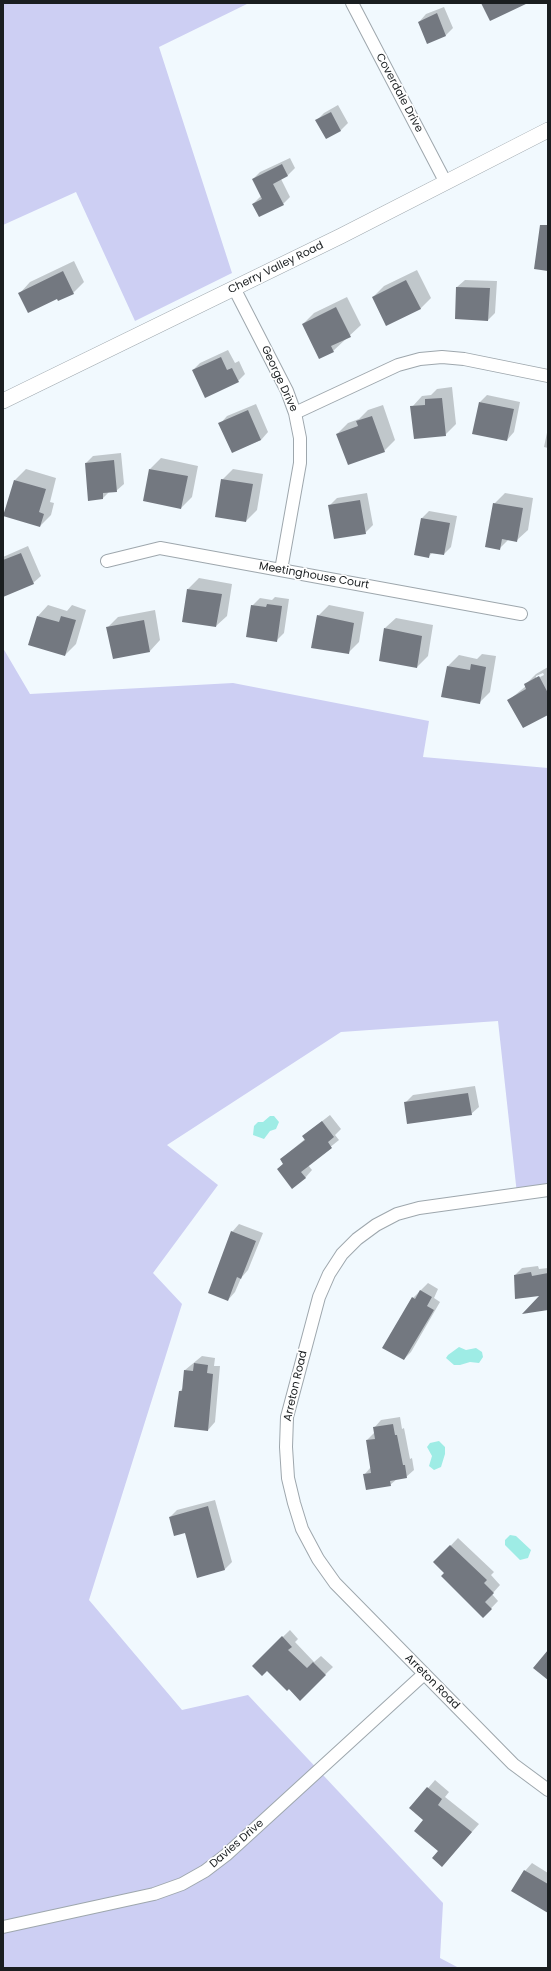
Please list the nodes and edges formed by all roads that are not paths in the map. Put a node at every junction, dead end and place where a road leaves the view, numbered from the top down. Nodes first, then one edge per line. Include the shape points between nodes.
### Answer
1 (352, 3) edge
2 (548, 130) edge
3 (446, 183) junction
4 (234, 288) junction
5 (548, 376) edge
6 (3, 401) edge
7 (295, 414) junction
8 (107, 561) dead end
9 (281, 570) junction
10 (520, 614) dead end
11 (548, 1190) edge
12 (424, 1674) junction
13 (548, 1790) edge
14 (3, 1927) edge

1 - 3 street, Coverdale Drive
2 - 3 street, Cherry Valley Road
3 - 4 street, Cherry Valley Road
4 - 6 street, Cherry Valley Road
4 - 7 street, George Drive via 287,391
5 - 7 street via 464,359 420,359 398,365
7 - 9 street, George Drive via 300,438 300,462
8 - 9 street, Meetinghouse Court via 160,548
9 - 10 street, Meetinghouse Court
11 - 12 street, Arreton Road via 419,1208 390,1218 357,1239 342,1254 329,1274 319,1297 289,1409 286,1447 288,1478 308,1541 335,1583
12 - 13 street, Arreton Road via 514,1764
12 - 14 street, Davies Drive via 226,1855 205,1871 182,1884 154,1894

